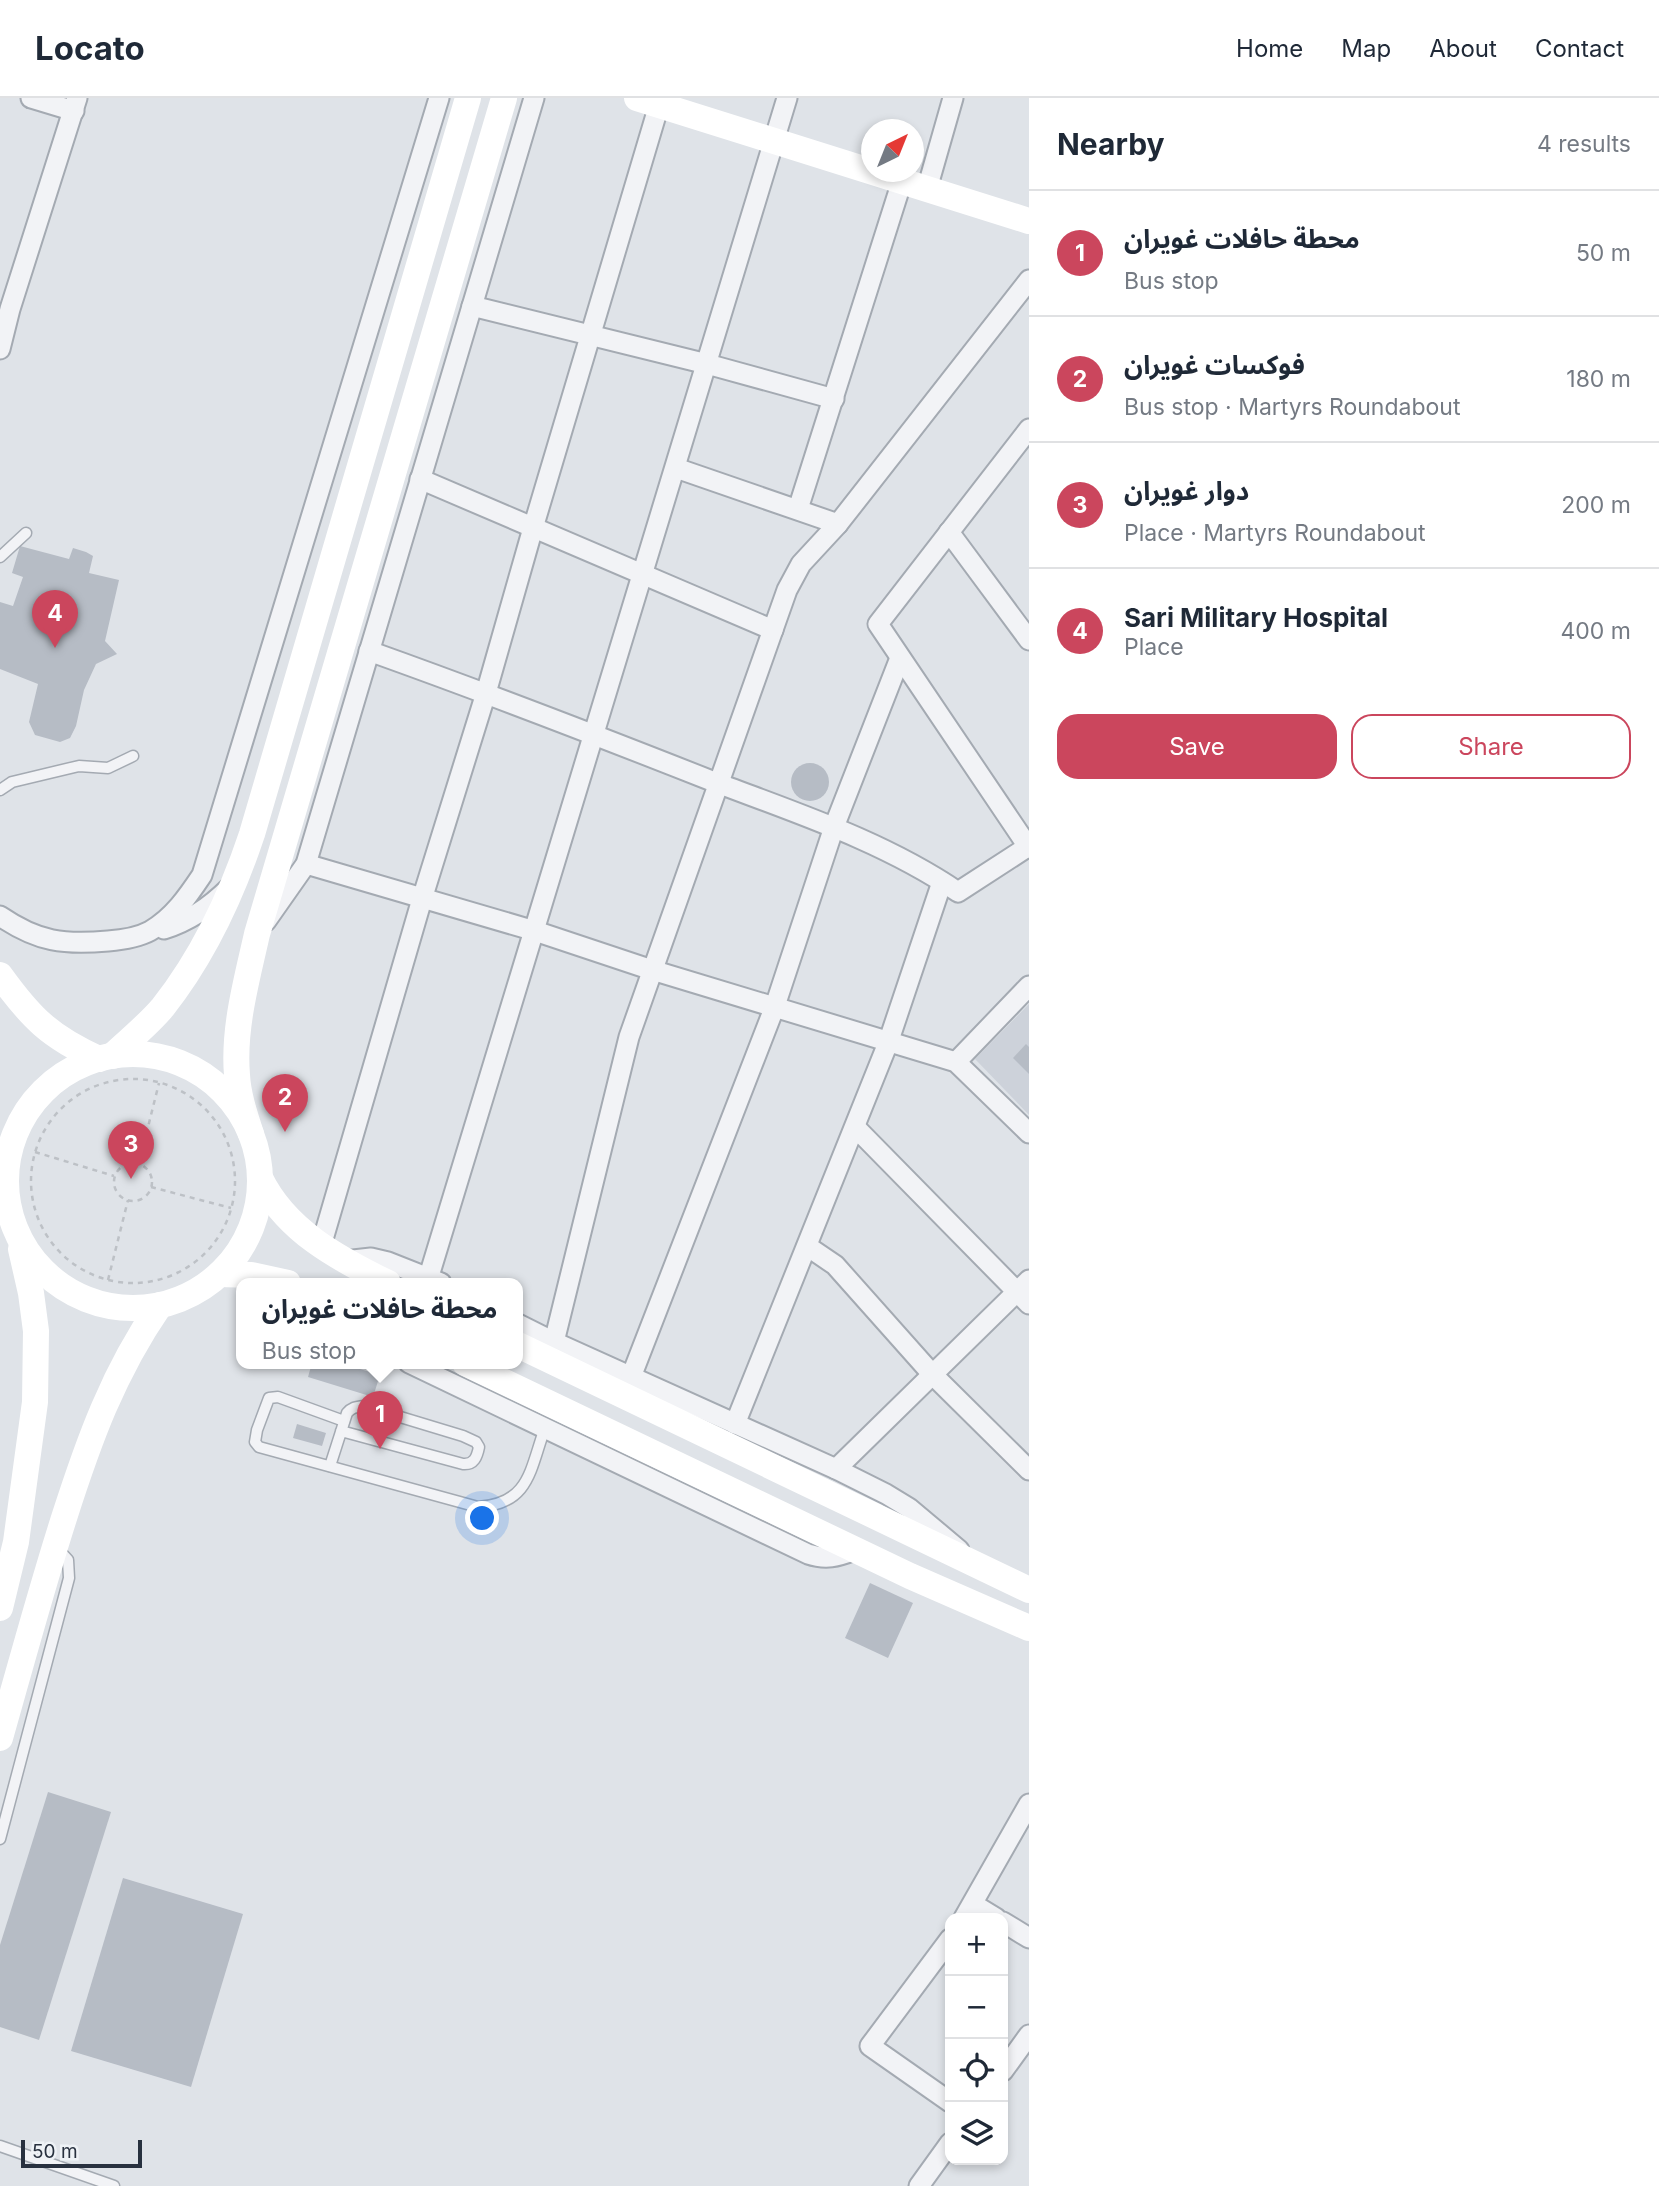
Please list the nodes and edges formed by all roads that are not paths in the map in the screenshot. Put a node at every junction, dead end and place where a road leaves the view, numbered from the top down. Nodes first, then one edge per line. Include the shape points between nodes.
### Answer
1 (31, 98) edge
2 (439, 98) edge
3 (468, 98) edge
4 (504, 98) edge
5 (534, 98) edge
6 (787, 98) edge
7 (953, 98) edge
8 (645, 100) edge
9 (76, 104) edge
10 (774, 141) junction
11 (861, 168) edge
12 (902, 182) edge
13 (905, 182) edge
14 (927, 189) junction
15 (1029, 221) edge
16 (1029, 280) edge
17 (472, 306) junction
18 (5, 307) edge
19 (590, 335) junction
20 (0, 349) edge
21 (707, 364) junction
22 (834, 399) junction
23 (1027, 438) edge
24 (676, 468) junction
25 (420, 479) junction
26 (798, 509) junction
27 (838, 524) junction
28 (533, 528) junction
29 (949, 532) junction
30 (26, 533) dead end
31 (0, 558) edge
32 (643, 574) junction
33 (773, 630) junction
34 (1028, 635) edge
35 (369, 651) junction
36 (900, 658) junction
37 (486, 693) junction
38 (595, 735) junction
39 (133, 756) dead end
40 (718, 783) junction
41 (0, 790) edge
42 (834, 827) junction
43 (1029, 847) edge
44 (306, 864) junction
45 (237, 879) junction
46 (942, 881) junction
47 (422, 899) junction
48 (0, 916) edge
49 (535, 931) junction
50 (148, 933) junction
51 (257, 934) junction
52 (652, 970) junction
53 (0, 975) edge
54 (1029, 986) edge
55 (775, 1006) junction
56 (888, 1043) junction
57 (105, 1057) junction
58 (956, 1062) junction
59 (855, 1127) junction
60 (1029, 1133) edge
61 (251, 1135) junction
62 (0, 1171) edge
63 (260, 1178) junction
64 (7, 1198) junction
65 (17, 1234) junction
66 (321, 1246) junction
67 (807, 1246) junction
68 (344, 1261) junction
69 (220, 1274) junction
70 (265, 1278) edge
71 (378, 1278) edge
72 (430, 1278) edge
73 (436, 1278) edge
74 (1025, 1292) edge
75 (160, 1306) junction
76 (523, 1326) edge
77 (554, 1342) junction
78 (523, 1347) edge
79 (424, 1369) edge
80 (473, 1369) edge
81 (932, 1374) junction
82 (631, 1377) junction
83 (539, 1416) junction
84 (343, 1426) junction
85 (735, 1436) junction
86 (330, 1466) junction
87 (836, 1469) junction
88 (1029, 1470) edge
89 (718, 1484) junction
90 (749, 1513) junction
91 (55, 1546) junction
92 (976, 1564) junction
93 (4, 1583) edge
94 (1029, 1590) edge
95 (0, 1608) edge
96 (1029, 1628) edge
97 (0, 1738) edge
98 (1029, 1804) edge
99 (0, 1839) edge
100 (969, 1911) edge
101 (1008, 1925) edge
102 (1029, 1938) edge
103 (945, 1946) edge
104 (1029, 2035) edge
105 (1008, 2064) edge
106 (945, 2098) edge
107 (0, 2146) edge
108 (945, 2150) edge
109 (114, 2186) edge
110 (919, 2186) edge

1 - 9 street
2 - 50 street via 202,875 175,911
3 - 45 main road
4 - 51 main road
5 - 17 street
6 - 10 street
7 - 14 street
8 - 10 main road
8 - 19 street
9 - 18 street
10 - 11 main road
10 - 21 street
12 - 22 street
13 - 14 main road
14 - 15 main road
16 - 27 street
17 - 19 street
17 - 25 street
18 - 20 street
19 - 21 street
19 - 28 street
21 - 22 street
21 - 24 street
22 - 26 street
23 - 29 street
24 - 26 street
24 - 32 street
25 - 28 street
25 - 35 street
26 - 27 street
27 - 33 street via 801,564
28 - 32 street
28 - 37 street
29 - 34 street
29 - 36 street via 878,624
30 - 31 lane
32 - 33 street
32 - 38 street
33 - 40 street
35 - 37 street
35 - 44 street
36 - 42 street
36 - 43 street
37 - 38 street
37 - 47 street
38 - 40 street
38 - 49 street
39 - 41 lane via 108,768 79,766 12,782
40 - 42 street
40 - 52 street
42 - 46 street
42 - 55 street
43 - 46 street via 958,892
44 - 47 street
44 - 51 street
45 - 50 street via 200,913
45 - 57 main road via 186,975 161,1009
46 - 56 street
47 - 49 street
47 - 66 street
48 - 50 street via 18,929 59,943 82,944
49 - 52 street
49 - 73 street
51 - 61 main road via 236,1057
52 - 55 street
52 - 77 street via 629,1037
53 - 57 main road via 45,1028 62,1041
54 - 58 street
55 - 56 street
55 - 82 street
56 - 58 street
56 - 59 street
57 - 61 main road via 159,1057 195,1071 236,1107
57 - 64 main road via 61,1076 31,1104 9,1149
58 - 60 street
59 - 67 street
59 - 74 street
61 - 63 main road
62 - 64 main road
63 - 66 main road via 281,1211
63 - 69 main road via 250,1230
64 - 65 main road
65 - 75 main road via 47,1275 76,1295 109,1306
65 - 93 main road via 31,1293 37,1369 20,1520
66 - 68 main road
67 - 81 street via 835,1265
67 - 85 street
68 - 71 main road
68 - 72 street via 371,1258
69 - 70 main road
69 - 75 main road via 198,1290
74 - 81 street
75 - 91 main road via 105,1400
76 - 77 street
77 - 82 street
78 - 85 main road
79 - 83 street
80 - 83 main road
81 - 87 street
81 - 88 street
82 - 85 street
83 - 86 lane via 520,1490 508,1501 489,1506 471,1506
83 - 89 main road
83 - 90 street
84 - 84 lane via 351,1408 364,1406 463,1436 479,1447 472,1463 463,1464
84 - 86 lane
84 - 86 lane via 274,1397 267,1401 257,1430 260,1447
85 - 87 street
85 - 89 main road
85 - 92 main road
87 - 92 street via 909,1508
89 - 90 main road
90 - 96 main road via 855,1550
91 - 97 main road
91 - 99 lane via 68,1560 69,1578
92 - 94 main road
93 - 95 main road
98 - 100 street
101 - 102 street
103 - 106 street via 870,2046
104 - 105 street
107 - 109 lane
108 - 110 street

